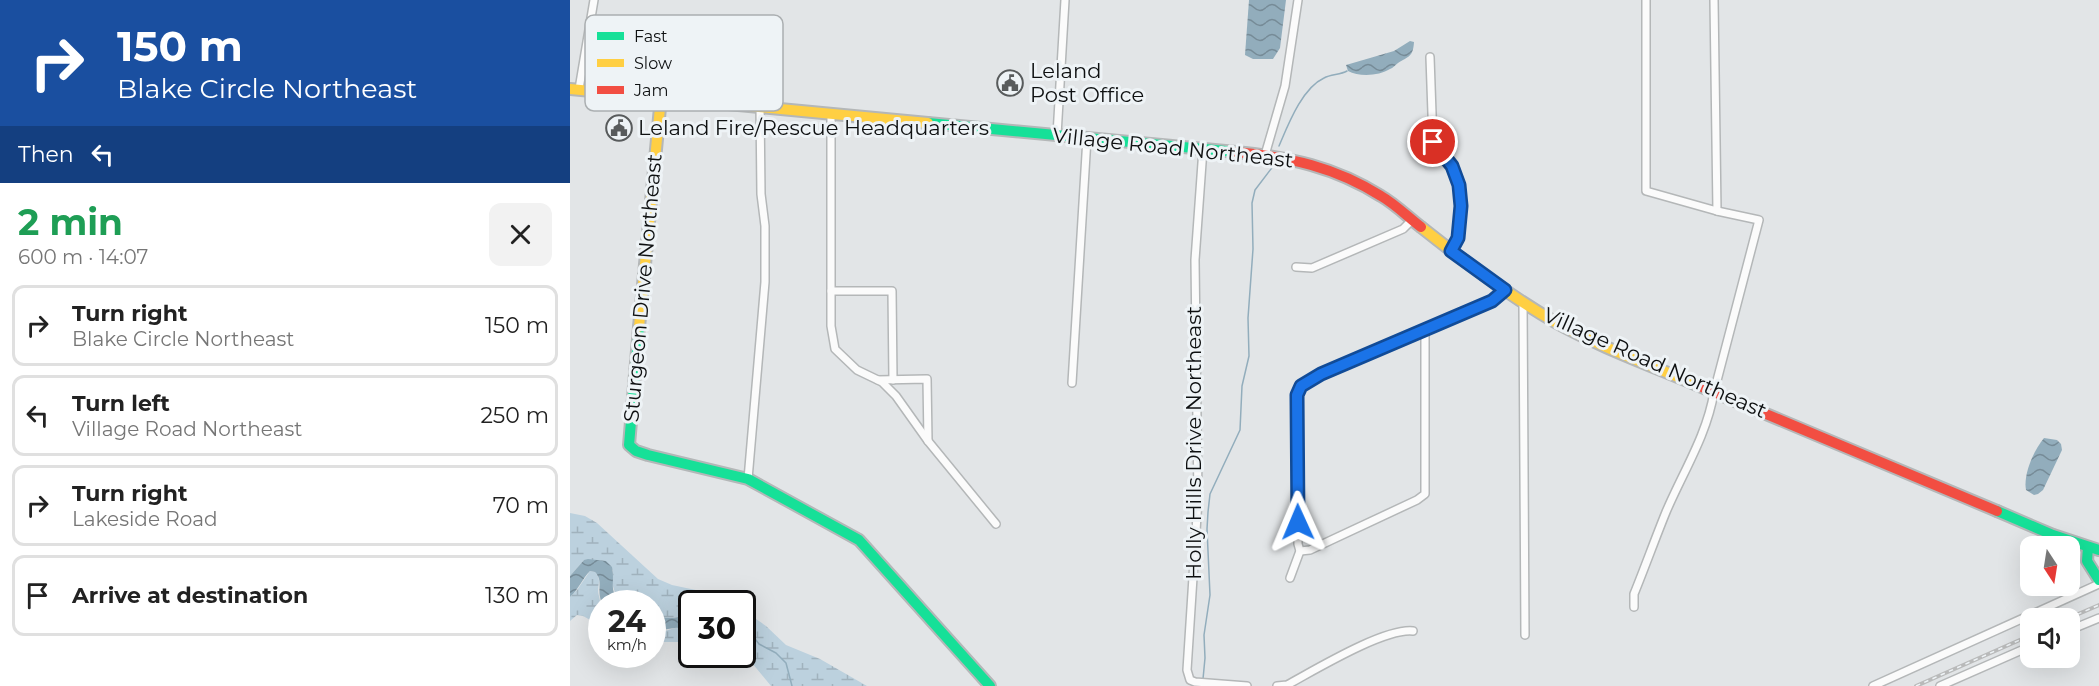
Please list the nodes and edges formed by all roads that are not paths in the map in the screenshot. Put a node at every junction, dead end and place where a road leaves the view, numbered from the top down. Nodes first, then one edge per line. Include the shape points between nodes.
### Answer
1 (594, 0) edge
2 (1065, 0) edge
3 (1298, 0) edge
4 (1646, 0) edge
5 (1714, 0) edge
6 (591, 15) edge
7 (585, 40) edge
8 (1430, 57) dead end
9 (574, 89) edge
10 (783, 109) edge
11 (660, 111) edge
12 (760, 111) edge
13 (831, 114) junction
14 (1057, 135) junction
15 (1087, 138) junction
16 (1203, 149) junction
17 (1265, 155) junction
18 (1717, 211) junction
19 (1412, 220) junction
20 (1451, 251) junction
21 (1296, 267) dead end
22 (1505, 290) junction
23 (831, 291) junction
24 (1524, 303) junction
25 (1425, 331) junction
26 (878, 380) junction
27 (893, 380) junction
28 (1072, 383) dead end
29 (1714, 392) junction
30 (928, 441) junction
31 (748, 479) junction
32 (996, 524) dead end
33 (2093, 549) edge
34 (1300, 551) junction
35 (1290, 578) dead end
36 (2099, 582) edge
37 (1634, 607) dead end
38 (2099, 618) edge
39 (2080, 626) edge
40 (1413, 631) dead end
41 (1525, 635) dead end
42 (2020, 651) edge
43 (990, 686) edge
44 (1247, 686) edge
45 (1277, 686) edge
46 (1873, 686) edge
47 (1940, 686) edge

1 - 6 street
2 - 14 street
3 - 17 street via 1285,86
4 - 18 street via 1646,191
5 - 18 street
7 - 9 street
8 - 20 street via 1433,142 1452,166 1459,185 1458,238
10 - 13 main road, Village Road Northeast
11 - 31 main road, Sturgeon Drive Northeast via 629,445 648,455
12 - 31 street via 765,282
13 - 14 main road, Village Road Northeast
13 - 23 street
14 - 15 main road, Village Road Northeast
15 - 16 main road, Village Road Northeast
15 - 28 street
16 - 17 main road, Village Road Northeast
16 - 44 street, Holly Hills Drive Northeast via 1195,260 1198,500 1187,670 1190,680 1195,682
17 - 19 main road, Village Road Northeast via 1333,171 1382,196
18 - 29 street via 1759,220
19 - 20 main road, Village Road Northeast
19 - 21 street via 1403,229 1312,268
20 - 22 main road, Village Road Northeast
22 - 24 main road, Village Road Northeast
22 - 25 street via 1492,301
23 - 26 street via 835,349 856,370
23 - 27 street via 892,291
24 - 29 main road, Village Road Northeast via 1606,346
24 - 41 street
25 - 34 street via 1425,494
25 - 34 street via 1301,386 1297,395
26 - 27 street
26 - 30 street via 896,396
27 - 30 street via 927,379
29 - 33 main road, Village Road Northeast
29 - 37 street via 1704,430 1634,594
30 - 32 street
31 - 43 main road, Sturgeon Drive Northeast via 859,540
33 - 36 main road via 2087,561
34 - 35 street
36 - 46 street
38 - 39 street
40 - 45 street via 1402,630 1380,638 1287,685
42 - 47 street

